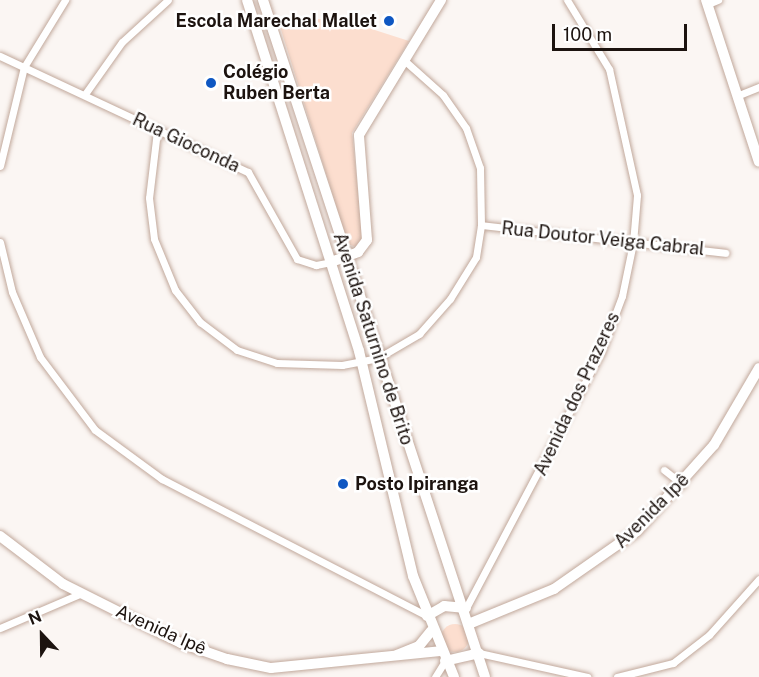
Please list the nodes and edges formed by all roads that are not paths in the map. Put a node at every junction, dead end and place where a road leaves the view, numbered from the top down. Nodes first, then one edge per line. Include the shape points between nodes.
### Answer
1 (65, 0) edge
2 (168, 0) edge
3 (247, 0) edge
4 (263, 0) edge
5 (441, 0) edge
6 (567, 0) edge
7 (711, 1) edge
8 (0, 56) edge
9 (404, 60) junction
10 (24, 67) junction
11 (759, 87) edge
12 (85, 94) junction
13 (739, 95) junction
14 (157, 131) junction
15 (759, 162) edge
16 (0, 166) edge
17 (481, 225) junction
18 (0, 242) edge
19 (633, 243) junction
20 (726, 253) dead end
21 (346, 257) junction
22 (331, 261) junction
23 (378, 358) junction
24 (362, 362) junction
25 (759, 368) edge
26 (664, 470) dead end
27 (682, 484) junction
28 (0, 531) edge
29 (0, 537) edge
30 (18, 550) junction
31 (759, 579) edge
32 (82, 593) junction
33 (466, 608) junction
34 (427, 616) junction
35 (471, 623) junction
36 (0, 628) edge
37 (431, 631) junction
38 (479, 653) junction
39 (442, 656) junction
40 (391, 657) junction
41 (435, 677) edge
42 (454, 677) edge
43 (485, 677) edge
44 (587, 677) edge
45 (617, 677) edge

1 - 10 street
2 - 12 street via 122,42
3 - 22 main road, Avenida Saturnino de Brito
4 - 21 main road, Avenida Saturnino de Brito
5 - 9 main road
6 - 19 street, Avenida dos Prazeres via 609,69 637,195
7 - 13 main road
8 - 10 street, Rua Gioconda
9 - 17 street via 443,95 466,128 480,168
9 - 21 main road via 359,135 368,240
10 - 12 street, Rua Gioconda
10 - 16 street
11 - 13 street
12 - 14 street, Rua Gioconda
13 - 15 main road
14 - 22 street, Rua Gioconda via 248,172 297,259 316,265
14 - 24 street via 149,198 154,239 176,290 200,322 237,350 277,363
17 - 19 street, Rua Doutor Veiga Cabral
17 - 23 street via 476,257 450,299 419,333
18 - 34 street via 12,292 40,357 94,430 162,479
19 - 20 street, Rua Doutor Veiga Cabral
19 - 33 street, Avenida dos Prazeres via 622,296 601,352
21 - 22 main road
21 - 23 main road, Avenida Saturnino de Brito
22 - 24 main road, Avenida Saturnino de Brito
23 - 24 street
23 - 33 main road, Avenida Saturnino de Brito
24 - 34 main road, Avenida Saturnino de Brito
25 - 27 main road, Avenida Ipê via 714,445
26 - 27 street
27 - 35 main road, Avenida Ipê via 606,556 519,606
28 - 30 main road, Avenida Ipê
29 - 30 main road, Avenida Ipê
30 - 32 main road, Avenida Ipê
31 - 45 street via 709,636 673,663
32 - 36 street
32 - 40 main road, Avenida Ipê via 181,643 260,666
33 - 34 main road via 444,606
33 - 35 main road, Avenida Saturnino de Brito
34 - 37 main road, Avenida Saturnino de Brito
35 - 38 main road, Avenida Saturnino de Brito
37 - 39 main road, Avenida Saturnino de Brito
37 - 40 main road, Avenida Ipê via 419,646
38 - 39 main road, Avenida Ipê
38 - 43 main road, Avenida Saturnino de Brito
38 - 44 street
39 - 40 main road, Avenida Ipê
39 - 41 street
39 - 42 main road, Avenida Saturnino de Brito

